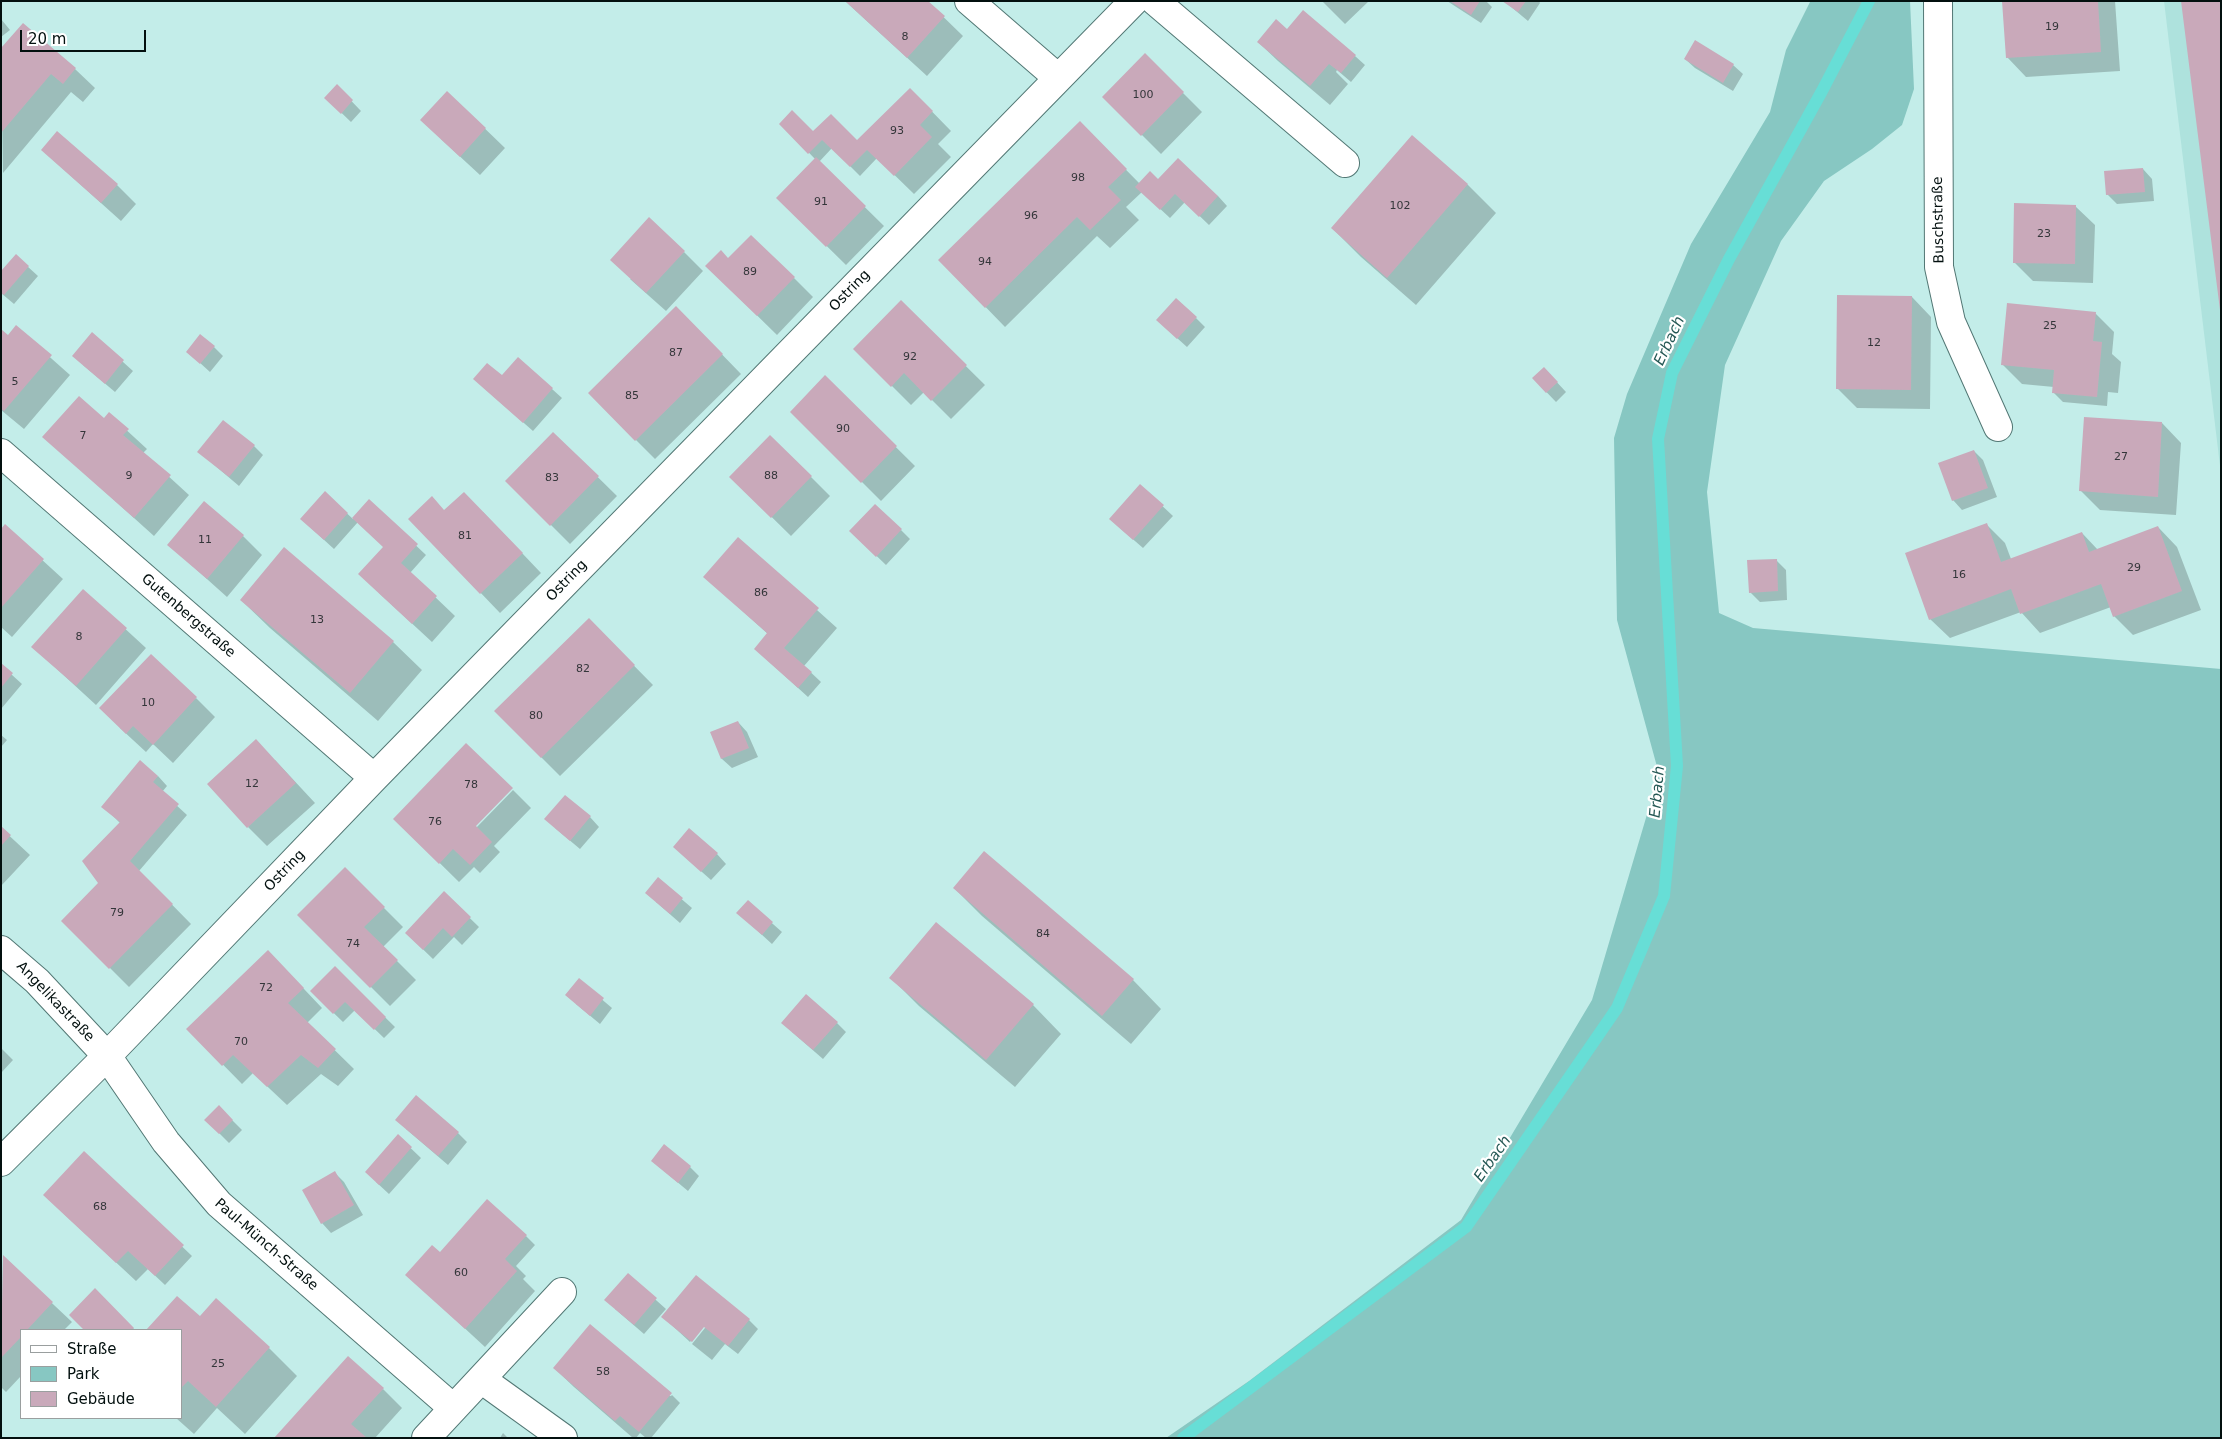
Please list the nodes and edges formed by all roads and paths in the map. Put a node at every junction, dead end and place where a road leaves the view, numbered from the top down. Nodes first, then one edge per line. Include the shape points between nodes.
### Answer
1 (969, 1) edge
2 (1134, 1) edge
3 (1155, 1) edge
4 (1938, 1) edge
5 (1058, 78) junction
6 (1345, 163) dead end
7 (1998, 427) dead end
8 (1, 453) edge
9 (374, 778) junction
10 (1, 950) edge
11 (107, 1056) junction
12 (1, 1162) edge
13 (562, 1292) dead end
14 (481, 1379) junction
15 (453, 1408) junction
16 (426, 1438) edge
17 (563, 1438) edge

1 - 5 street
2 - 5 street, Ostring
3 - 6 street
4 - 7 street, Buschstraße via 1939,267 1951,322
5 - 9 street, Ostring
8 - 9 street, Gutenbergstraße
9 - 11 street, Ostring
10 - 11 street, Angelikastraße via 37,981
11 - 12 street, Ostring
11 - 15 street, Paul-Münch-Straße via 166,1142 219,1204
13 - 14 street
14 - 15 street
14 - 17 street
15 - 16 street

